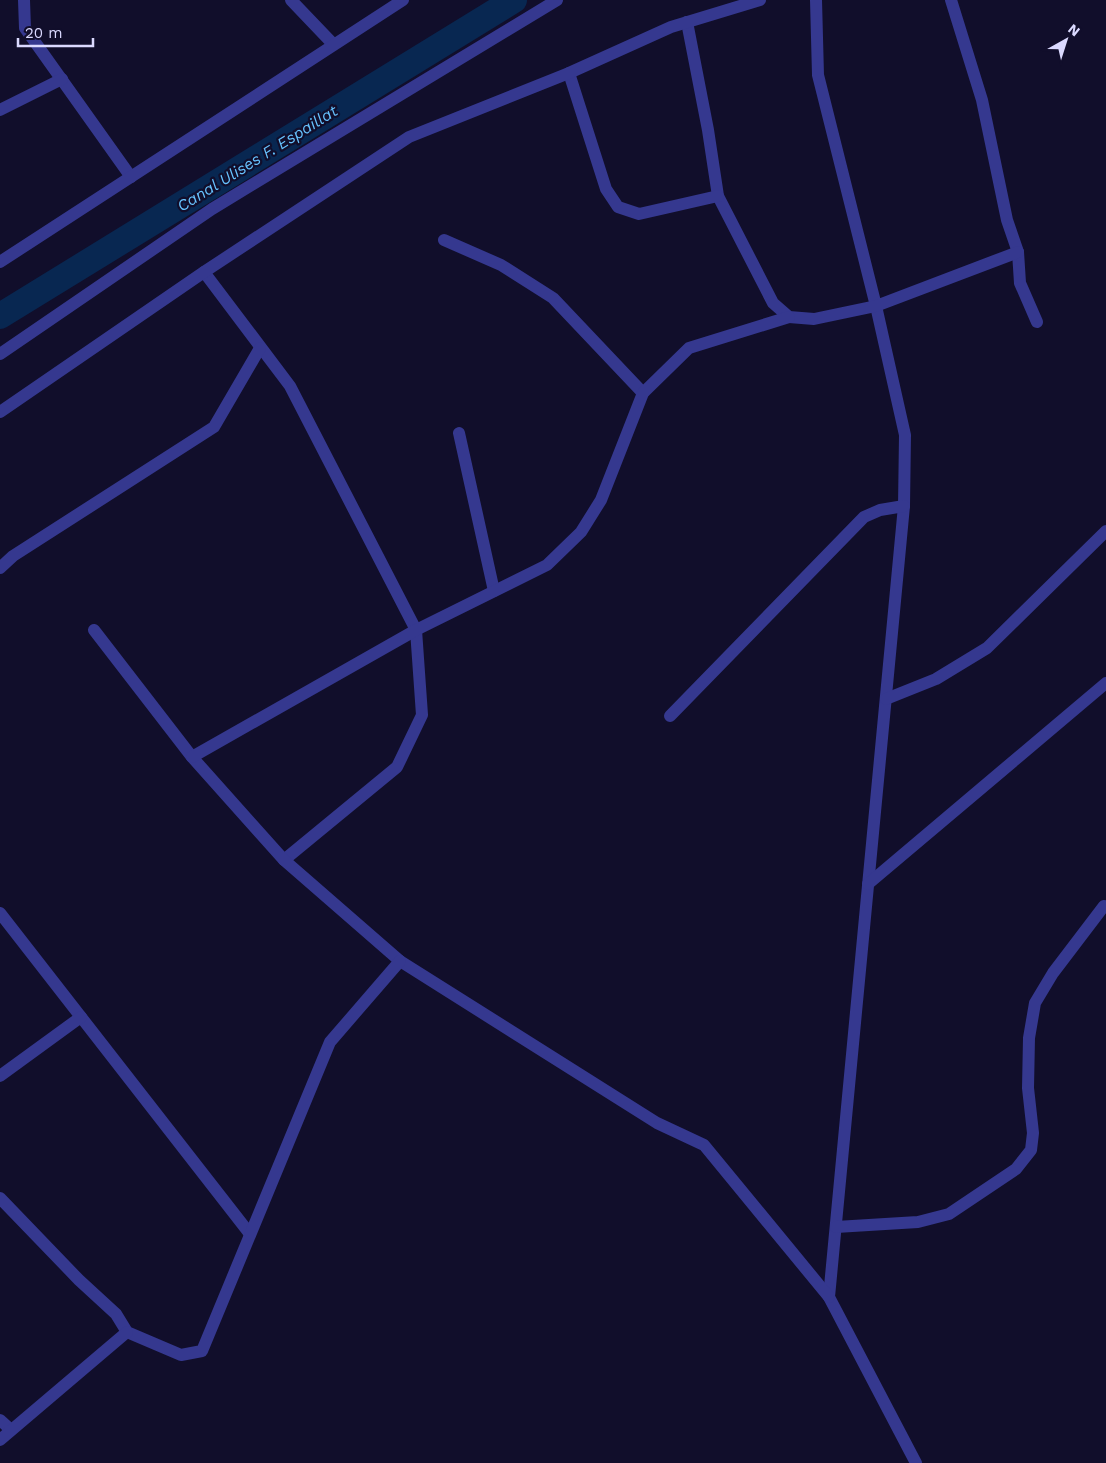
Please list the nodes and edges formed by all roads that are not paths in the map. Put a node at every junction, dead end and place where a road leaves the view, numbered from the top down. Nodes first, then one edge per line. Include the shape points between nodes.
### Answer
1 (24, 0) edge
2 (291, 0) edge
3 (404, 0) edge
4 (557, 0) edge
5 (760, 0) edge
6 (816, 0) edge
7 (951, 0) edge
8 (687, 22) junction
9 (332, 44) junction
10 (569, 73) junction
11 (62, 79) junction
12 (0, 110) edge
13 (131, 176) junction
14 (718, 196) junction
15 (444, 240) dead end
16 (1018, 252) junction
17 (0, 262) edge
18 (204, 272) junction
19 (876, 306) junction
20 (789, 317) junction
21 (1037, 322) dead end
22 (260, 348) junction
23 (0, 354) edge
24 (643, 393) junction
25 (0, 412) edge
26 (458, 433) dead end
27 (904, 506) junction
28 (1106, 531) edge
29 (0, 568) edge
30 (494, 591) junction
31 (94, 630) dead end
32 (416, 630) junction
33 (1106, 683) edge
34 (886, 699) junction
35 (670, 716) dead end
36 (192, 757) junction
37 (284, 860) junction
38 (868, 884) junction
39 (1104, 906) dead end
40 (0, 913) edge
41 (400, 961) junction
42 (81, 1017) junction
43 (0, 1076) edge
44 (0, 1198) edge
45 (836, 1227) junction
46 (250, 1234) junction
47 (829, 1297) junction
48 (127, 1332) junction
49 (0, 1420) edge
50 (11, 1430) junction
51 (0, 1440) edge
52 (916, 1463) edge

1 - 11 street via 25,28
2 - 9 street
3 - 9 street
4 - 23 street via 212,209
5 - 8 street
6 - 19 street via 818,75
7 - 16 street via 982,100
8 - 10 street
8 - 14 street
9 - 13 street
10 - 14 street via 606,189 618,207 639,214
10 - 18 street via 409,137
11 - 12 street
11 - 13 street
13 - 17 street
14 - 20 street via 773,304
15 - 24 street via 501,265 553,298
16 - 19 street
16 - 21 street via 1020,283
18 - 22 street
18 - 25 street
19 - 20 street via 814,319
19 - 27 street via 905,435
20 - 24 street via 689,348
22 - 29 street via 214,427 13,556
22 - 32 street via 290,386
24 - 30 street via 601,500 581,532 547,565
26 - 30 street
27 - 34 street
27 - 35 street via 880,510 864,517
28 - 34 street via 987,648 936,679
30 - 32 street
31 - 36 street
32 - 36 street
32 - 37 street via 422,715 397,767
33 - 38 street
34 - 38 street
36 - 37 street
37 - 41 street
38 - 45 street
39 - 45 street via 1035,1003 1028,1046 1033,1133 1031,1150 1016,1169 949,1214 918,1222
40 - 42 street
41 - 46 street via 330,1042
41 - 47 street via 657,1124 704,1146
42 - 43 street
42 - 46 street
44 - 48 street via 116,1314
45 - 47 street
46 - 48 street via 202,1351 181,1355
47 - 52 street
48 - 50 street
49 - 50 street
50 - 51 street

